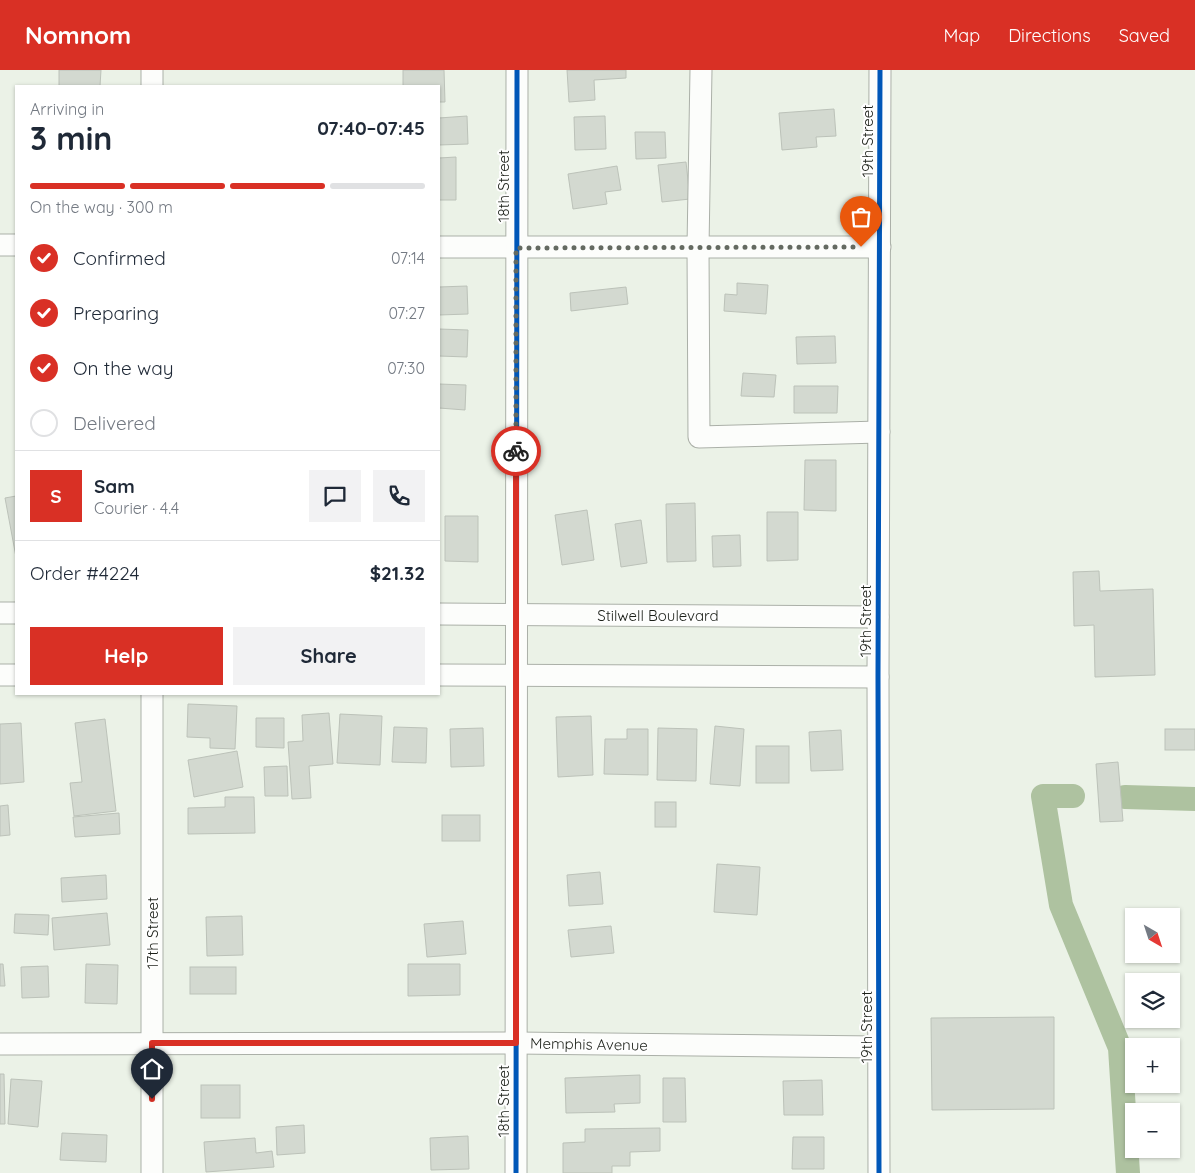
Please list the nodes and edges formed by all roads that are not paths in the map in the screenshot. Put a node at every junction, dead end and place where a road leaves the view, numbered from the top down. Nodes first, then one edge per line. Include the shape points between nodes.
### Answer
1 (152, 70) edge
2 (516, 70) edge
3 (701, 70) edge
4 (880, 70) edge
5 (152, 85) edge
6 (0, 245) edge
7 (15, 245) edge
8 (440, 247) edge
9 (698, 247) junction
10 (880, 247) junction
11 (516, 248) junction
12 (879, 432) junction
13 (0, 613) edge
14 (15, 613) edge
15 (440, 614) edge
16 (516, 614) junction
17 (878, 617) junction
18 (0, 675) edge
19 (15, 675) edge
20 (440, 675) edge
21 (516, 675) junction
22 (878, 677) junction
23 (152, 695) edge
24 (152, 1043) junction
25 (516, 1043) junction
26 (0, 1044) edge
27 (878, 1047) junction
28 (152, 1173) edge
29 (516, 1173) edge
30 (879, 1173) edge

1 - 5 street
2 - 11 street, 18th Street
3 - 9 street
4 - 10 street, 19th Street
6 - 7 street
8 - 11 street
9 - 10 street
9 - 11 street
9 - 12 street via 699,437
10 - 12 street, 19th Street
11 - 16 street, 18th Street
12 - 17 street, 19th Street
13 - 14 street
15 - 16 street, Stilwell Boulevard
16 - 17 street, Stilwell Boulevard
16 - 21 street, 18th Street
17 - 22 street, 19th Street
18 - 19 street
20 - 21 street
21 - 22 street
21 - 25 street, 18th Street
22 - 27 street, 19th Street
23 - 24 street, 17th Street
24 - 25 street, Memphis Avenue
24 - 26 street, Memphis Avenue
24 - 28 street, 17th Street
25 - 27 street, Memphis Avenue
25 - 29 street, 18th Street
27 - 30 street, 19th Street

